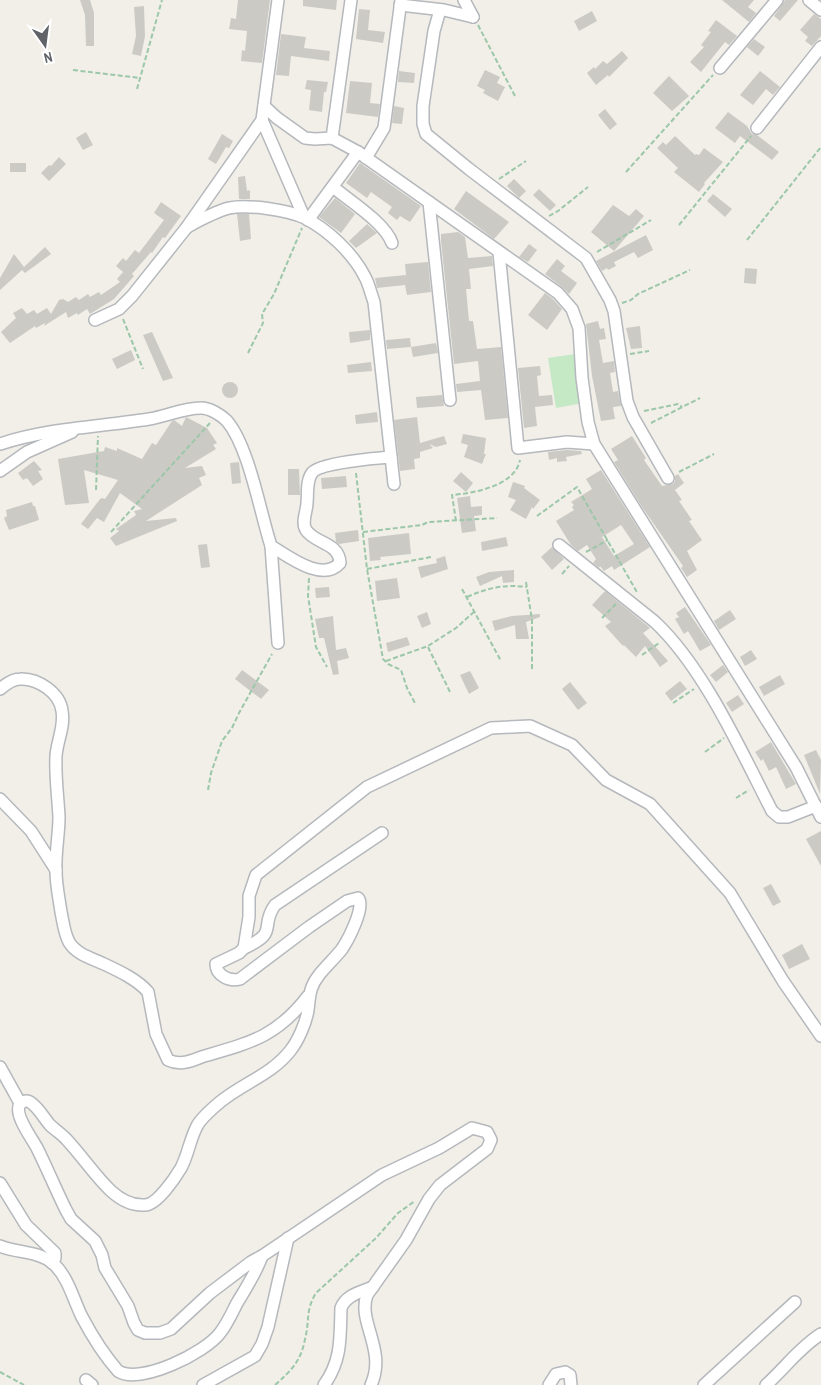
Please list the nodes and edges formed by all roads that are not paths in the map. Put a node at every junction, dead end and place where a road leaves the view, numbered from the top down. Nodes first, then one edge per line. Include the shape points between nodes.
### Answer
1 (278, 0) edge
2 (351, 0) edge
3 (464, 0) edge
4 (777, 0) edge
5 (809, 0) edge
6 (401, 2) edge
7 (440, 10) junction
8 (821, 10) edge
9 (821, 47) edge
10 (720, 68) road end
11 (264, 106) junction
12 (262, 120) junction
13 (757, 128) road end
14 (332, 138) junction
15 (362, 155) junction
16 (333, 187) junction
17 (429, 202) junction
18 (306, 219) junction
19 (187, 227) junction
20 (392, 243) dead end
21 (499, 252) junction
22 (95, 320) dead end
23 (450, 400) dead end
24 (78, 429) junction
25 (0, 444) edge
26 (594, 444) junction
27 (390, 457) junction
28 (0, 471) edge
29 (668, 478) road end
30 (394, 484) dead end
31 (559, 545) dead end
32 (271, 546) junction
33 (278, 642) road end
34 (0, 688) edge
35 (0, 799) edge
36 (816, 806) junction
37 (821, 817) edge
38 (382, 833) dead end
39 (56, 870) junction
40 (244, 948) junction
41 (308, 996) junction
42 (821, 1036) edge
43 (0, 1067) edge
44 (20, 1103) junction
45 (0, 1183) edge
46 (288, 1238) junction
47 (0, 1246) edge
48 (262, 1256) junction
49 (52, 1263) junction
50 (375, 1287) junction
51 (795, 1302) dead end
52 (821, 1334) edge
53 (203, 1385) edge
54 (324, 1385) edge
55 (371, 1385) edge
56 (549, 1385) edge
57 (571, 1385) edge
58 (704, 1385) edge
59 (766, 1385) edge

1 - 11 street
2 - 14 street
3 - 7 street via 473,17
4 - 10 street
5 - 8 street
6 - 7 street
6 - 15 street via 384,128
7 - 29 street via 423,106 426,134 586,258 613,306 627,401
9 - 13 street
11 - 12 street
11 - 14 street via 305,138
12 - 18 street
12 - 19 street
14 - 15 street
15 - 16 street
15 - 17 street
16 - 18 street
16 - 20 street via 379,224
17 - 21 street
17 - 23 street
18 - 19 street via 270,209 230,208
18 - 27 street via 328,233 350,255 365,277 374,302
19 - 22 street via 132,296 119,309
21 - 26 street via 558,293 572,309 579,328 582,378
21 - 26 street via 518,448 567,442
24 - 25 street via 27,435
24 - 28 street via 28,452
24 - 32 street via 203,407 218,413 227,421 244,453
26 - 36 street via 796,767
27 - 30 street
27 - 32 street via 316,468 311,474 303,523 306,531 334,548 340,558 336,567 325,571 311,568
31 - 36 street via 655,622 669,637 702,683 772,811 788,817
32 - 33 street
34 - 39 street via 18,678 29,680 56,696 62,710 56,755 59,820
35 - 39 street via 31,831
36 - 37 street
38 - 40 street via 275,905 264,937
39 - 41 street via 68,941 86,957 144,987 148,992 156,1034 168,1060 176,1064 248,1044 292,1016
40 - 41 street via 218,961 215,966 218,973 240,979 339,906 358,898 361,902 359,912 350,935 319,975
40 - 42 street via 249,896 256,876 368,787 491,728 530,726 572,745 606,780 650,804 730,893 783,981
41 - 44 street via 305,1023 291,1050 271,1070 220,1102 197,1125 181,1168 160,1197 149,1205 127,1202 112,1192 41,1112 29,1101
43 - 44 street
44 - 48 street via 26,1132 37,1147 66,1210 71,1219 96,1241 105,1268 138,1330 160,1333 171,1329 210,1293
45 - 49 street via 26,1226 55,1253
46 - 48 street
46 - 50 street via 382,1175 472,1128 487,1132 491,1140 487,1149 440,1185
46 - 53 street via 262,1344 255,1356
47 - 49 street via 43,1257
48 - 49 street via 216,1338 196,1354 162,1374 148,1378 133,1378 120,1373 98,1346 68,1283
50 - 54 street via 355,1294 342,1304 339,1356
50 - 55 street via 364,1304 376,1355
51 - 58 street
52 - 59 street via 805,1344
56 - 57 street via 556,1374 565,1372 570,1375

